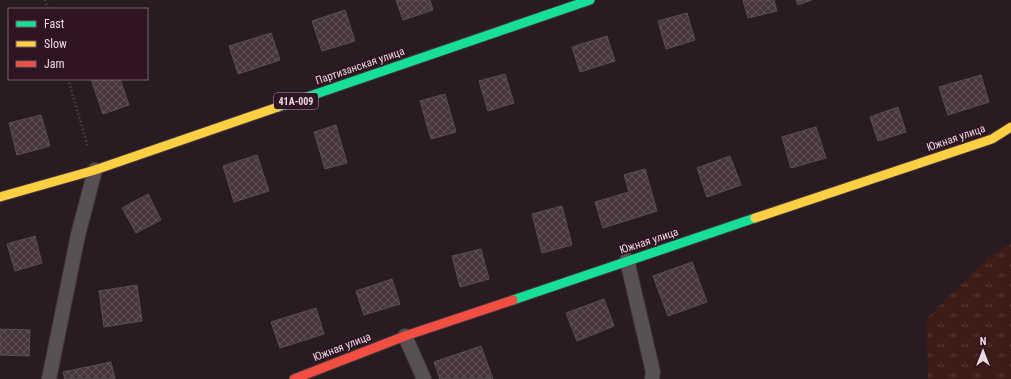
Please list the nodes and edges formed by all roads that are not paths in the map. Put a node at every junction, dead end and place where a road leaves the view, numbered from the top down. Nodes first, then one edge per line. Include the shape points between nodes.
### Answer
1 (590, 0) edge
2 (1011, 127) edge
3 (95, 170) junction
4 (0, 197) edge
5 (627, 260) junction
6 (406, 336) junction
7 (49, 379) edge
8 (294, 379) edge
9 (424, 379) edge
10 (652, 379) edge

1 - 3 street, Партизанская улица / 41А-009
2 - 5 street, Южная улица via 992,139
3 - 4 street, Партизанская улица / 41А-009
3 - 7 lane via 78,235
5 - 6 street, Южная улица
5 - 10 lane via 653,372
6 - 8 street, Южная улица
6 - 9 lane

